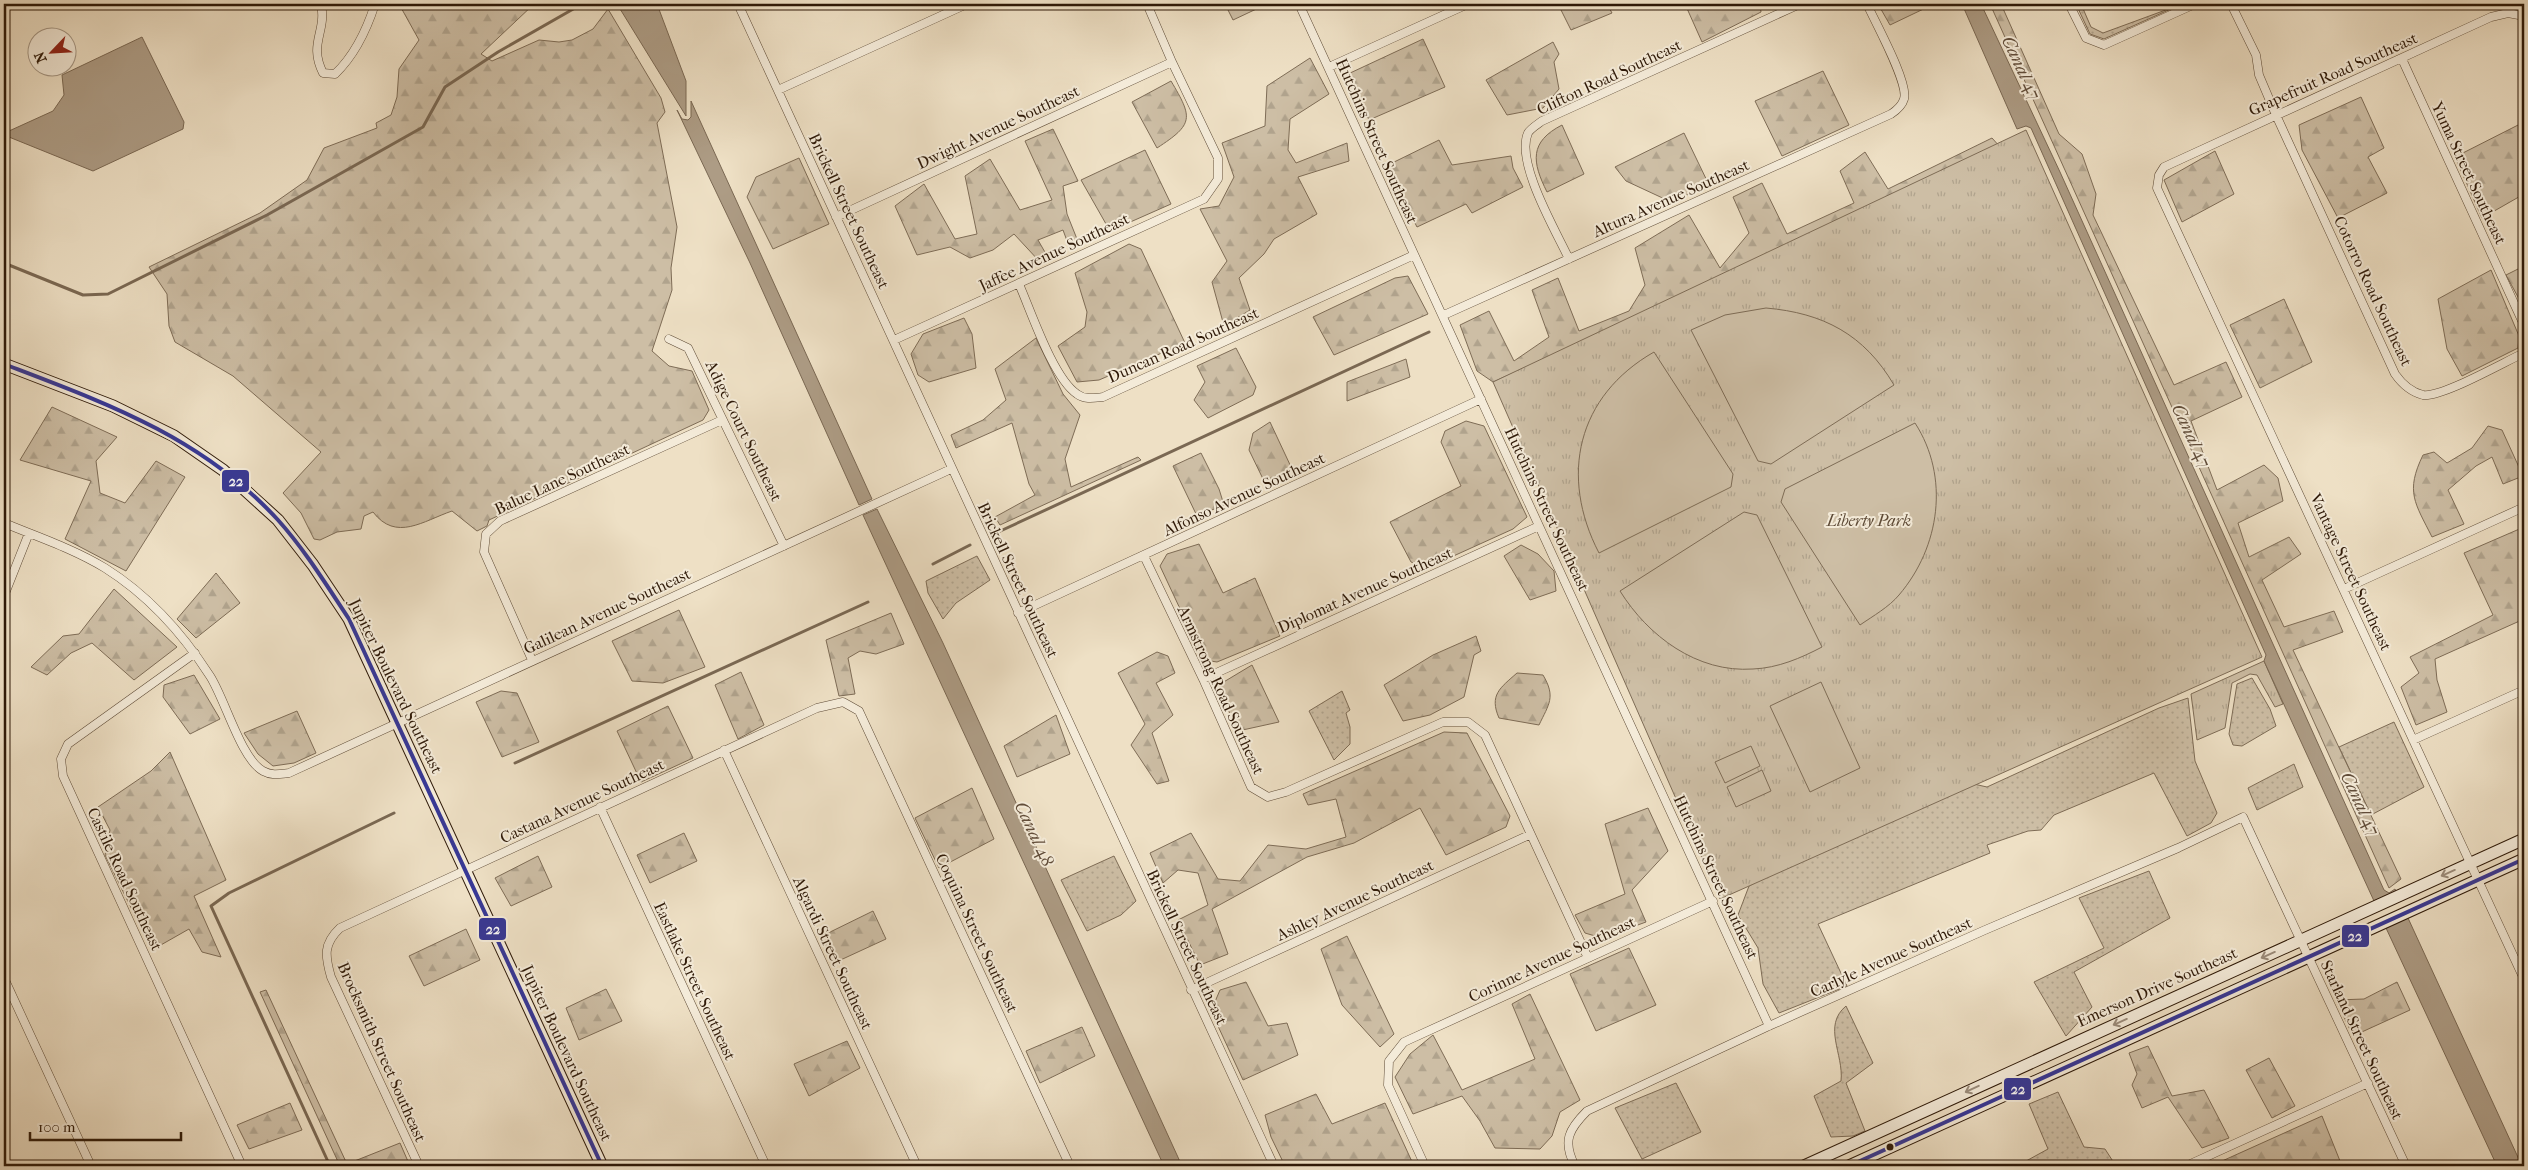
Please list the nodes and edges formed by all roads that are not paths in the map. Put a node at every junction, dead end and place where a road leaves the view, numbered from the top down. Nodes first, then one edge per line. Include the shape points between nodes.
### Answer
1 (321, 4) edge
2 (375, 4) edge
3 (738, 4) edge
4 (967, 4) edge
5 (1147, 4) edge
6 (1299, 4) edge
7 (1468, 4) edge
8 (1800, 4) edge
9 (1866, 4) edge
10 (2069, 4) edge
11 (2195, 4) edge
12 (2230, 4) edge
13 (2524, 16) edge
14 (2402, 59) junction
15 (1172, 62) junction
16 (1329, 68) junction
17 (778, 90) junction
18 (2276, 115) junction
19 (2159, 174) joint
20 (836, 217) junction
21 (1414, 256) junction
22 (1570, 259) junction
23 (1019, 284) junction
24 (1444, 315) junction
25 (2524, 325) edge
26 (669, 339) dead end
27 (894, 340) junction
28 (2524, 353) edge
29 (4, 364) edge
30 (1481, 399) junction
31 (722, 420) junction
32 (951, 469) junction
33 (2524, 507) edge
34 (4, 524) edge
35 (1539, 526) junction
36 (29, 533) junction
37 (784, 546) junction
38 (1144, 556) junction
39 (2344, 589) junction
40 (4, 596) edge
41 (1018, 613) junction
42 (195, 654) junction
43 (532, 660) junction
44 (1203, 679) junction
45 (2524, 690) edge
46 (859, 711) joint
47 (398, 723) junction
48 (2413, 740) junction
49 (724, 750) junction
50 (600, 807) junction
51 (2243, 817) joint
52 (1529, 835) junction
53 (2524, 839) edge
54 (2524, 860) edge
55 (2470, 862) junction
56 (464, 870) junction
57 (2478, 880) junction
58 (1713, 901) junction
59 (2300, 940) junction
60 (327, 948) joint
61 (1588, 958) junction
62 (2308, 958) junction
63 (4, 978) edge
64 (2524, 979) edge
65 (1191, 990) junction
66 (1769, 1026) junction
67 (2368, 1083) junction
68 (91, 1166) edge
69 (242, 1166) edge
70 (419, 1166) edge
71 (602, 1166) edge
72 (766, 1166) edge
73 (917, 1166) edge
74 (1070, 1166) edge
75 (1274, 1166) edge
76 (1425, 1166) edge
77 (1575, 1166) edge
78 (1804, 1166) edge
79 (1849, 1166) edge
80 (2186, 1166) edge
81 (2406, 1166) edge

1 - 2 street via 324,17 316,44 316,61 322,73 335,74 351,55 369,23
3 - 17 street, Brickell Street Southeast
4 - 17 street
5 - 15 street
6 - 16 street, Hutchins Street Southeast
7 - 16 street
8 - 22 street, Clifton Road Southeast via 1542,121 1528,132 1524,150 1527,168
9 - 22 street, Altura Avenue Southeast via 1903,81 1904,99 1900,108
10 - 11 street via 2086,38 2104,45
12 - 18 street, Cotorro Road Southeast via 2256,55 2259,75
13 - 14 street, Grapefruit Road Southeast via 2508,13 2491,17
14 - 18 street, Grapefruit Road Southeast
14 - 25 street, Yuma Street Southeast
15 - 20 street, Dwight Avenue Southeast
15 - 23 street, Jaffee Avenue Southeast via 1218,158 1218,179 1204,199
16 - 21 street, Hutchins Street Southeast
17 - 20 street, Brickell Street Southeast
18 - 19 street, Grapefruit Road Southeast via 2164,167
18 - 28 street, Cotorro Road Southeast via 2400,382 2421,394 2430,395
19 - 39 street, Vantage Street Southeast via 2157,188
20 - 27 street, Brickell Street Southeast
21 - 23 street, Duncan Road Southeast via 1103,397 1090,399 1078,395 1059,374
21 - 24 street, Hutchins Street Southeast
22 - 24 street, Altura Avenue Southeast
23 - 27 street, Jaffee Avenue Southeast
24 - 30 street, Hutchins Street Southeast
26 - 31 street, Adige Court Southeast via 688,348
27 - 32 street, Brickell Street Southeast
29 - 47 street, Jupiter Boulevard Southeast via 113,406 174,436 223,470 278,520 313,564 349,619
30 - 35 street, Hutchins Street Southeast
30 - 38 street, Alfonso Avenue Southeast
31 - 37 street, Adige Court Southeast
31 - 43 street, Balue Lane Southeast via 500,522 486,534 484,552
32 - 37 street, Galilean Avenue Southeast
32 - 41 street, Brickell Street Southeast
33 - 39 street
34 - 36 street
35 - 44 street, Diplomat Avenue Southeast
35 - 58 street, Hutchins Street Southeast
36 - 40 street
36 - 42 street via 104,568 134,589 168,620
37 - 43 street, Galilean Avenue Southeast
38 - 41 street, Alfonso Avenue Southeast
38 - 44 street, Armstrong Road Southeast
39 - 48 street, Vantage Street Southeast
41 - 65 street, Brickell Street Southeast
42 - 47 street, Galilean Avenue Southeast via 212,678 254,765 274,775 289,773
42 - 69 street, Castile Road Southeast via 68,744 61,759 62,776
43 - 47 street, Galilean Avenue Southeast
44 - 52 street, Armstrong Road Southeast via 1251,787 1268,797 1444,722 1468,722 1485,735
45 - 48 street
46 - 49 street, Castana Avenue Southeast via 843,702 817,708
46 - 74 street, Coquina Street Southeast
47 - 56 street, Jupiter Boulevard Southeast
48 - 55 street, Vantage Street Southeast
49 - 50 street, Castana Avenue Southeast
49 - 73 street, Algardi Street Southeast
50 - 56 street, Castana Avenue Southeast
50 - 72 street, Eastlake Street Southeast
51 - 59 street, Starland Street Southeast
51 - 66 street, Carlyle Avenue Southeast
52 - 61 street, Armstrong Road Southeast
52 - 65 street, Ashley Avenue Southeast
53 - 55 street, Emerson Drive Southeast
54 - 57 street
55 - 57 street, Vantage Street Southeast
55 -> 59 street, Emerson Drive Southeast
56 - 60 street, Castana Avenue Southeast via 340,928 330,937
56 - 71 street, Jupiter Boulevard Southeast
57 - 62 street
57 - 64 street, Vantage Street Southeast
58 - 61 street, Corinne Avenue Southeast
58 - 66 street, Hutchins Street Southeast
59 - 62 street, Starland Street Southeast
59 -> 78 street, Emerson Drive Southeast
60 - 70 street, Brocksmith Street Southeast via 326,960 331,977
61 - 76 street, Corinne Avenue Southeast via 1404,1042 1389,1061 1388,1085
62 - 67 street, Starland Street Southeast
62 - 79 street
63 - 68 street
65 - 75 street, Brickell Street Southeast
66 - 77 street, Carlyle Avenue Southeast via 1587,1111 1571,1127 1568,1142 1570,1158
67 - 80 street
67 - 81 street, Starland Street Southeast

